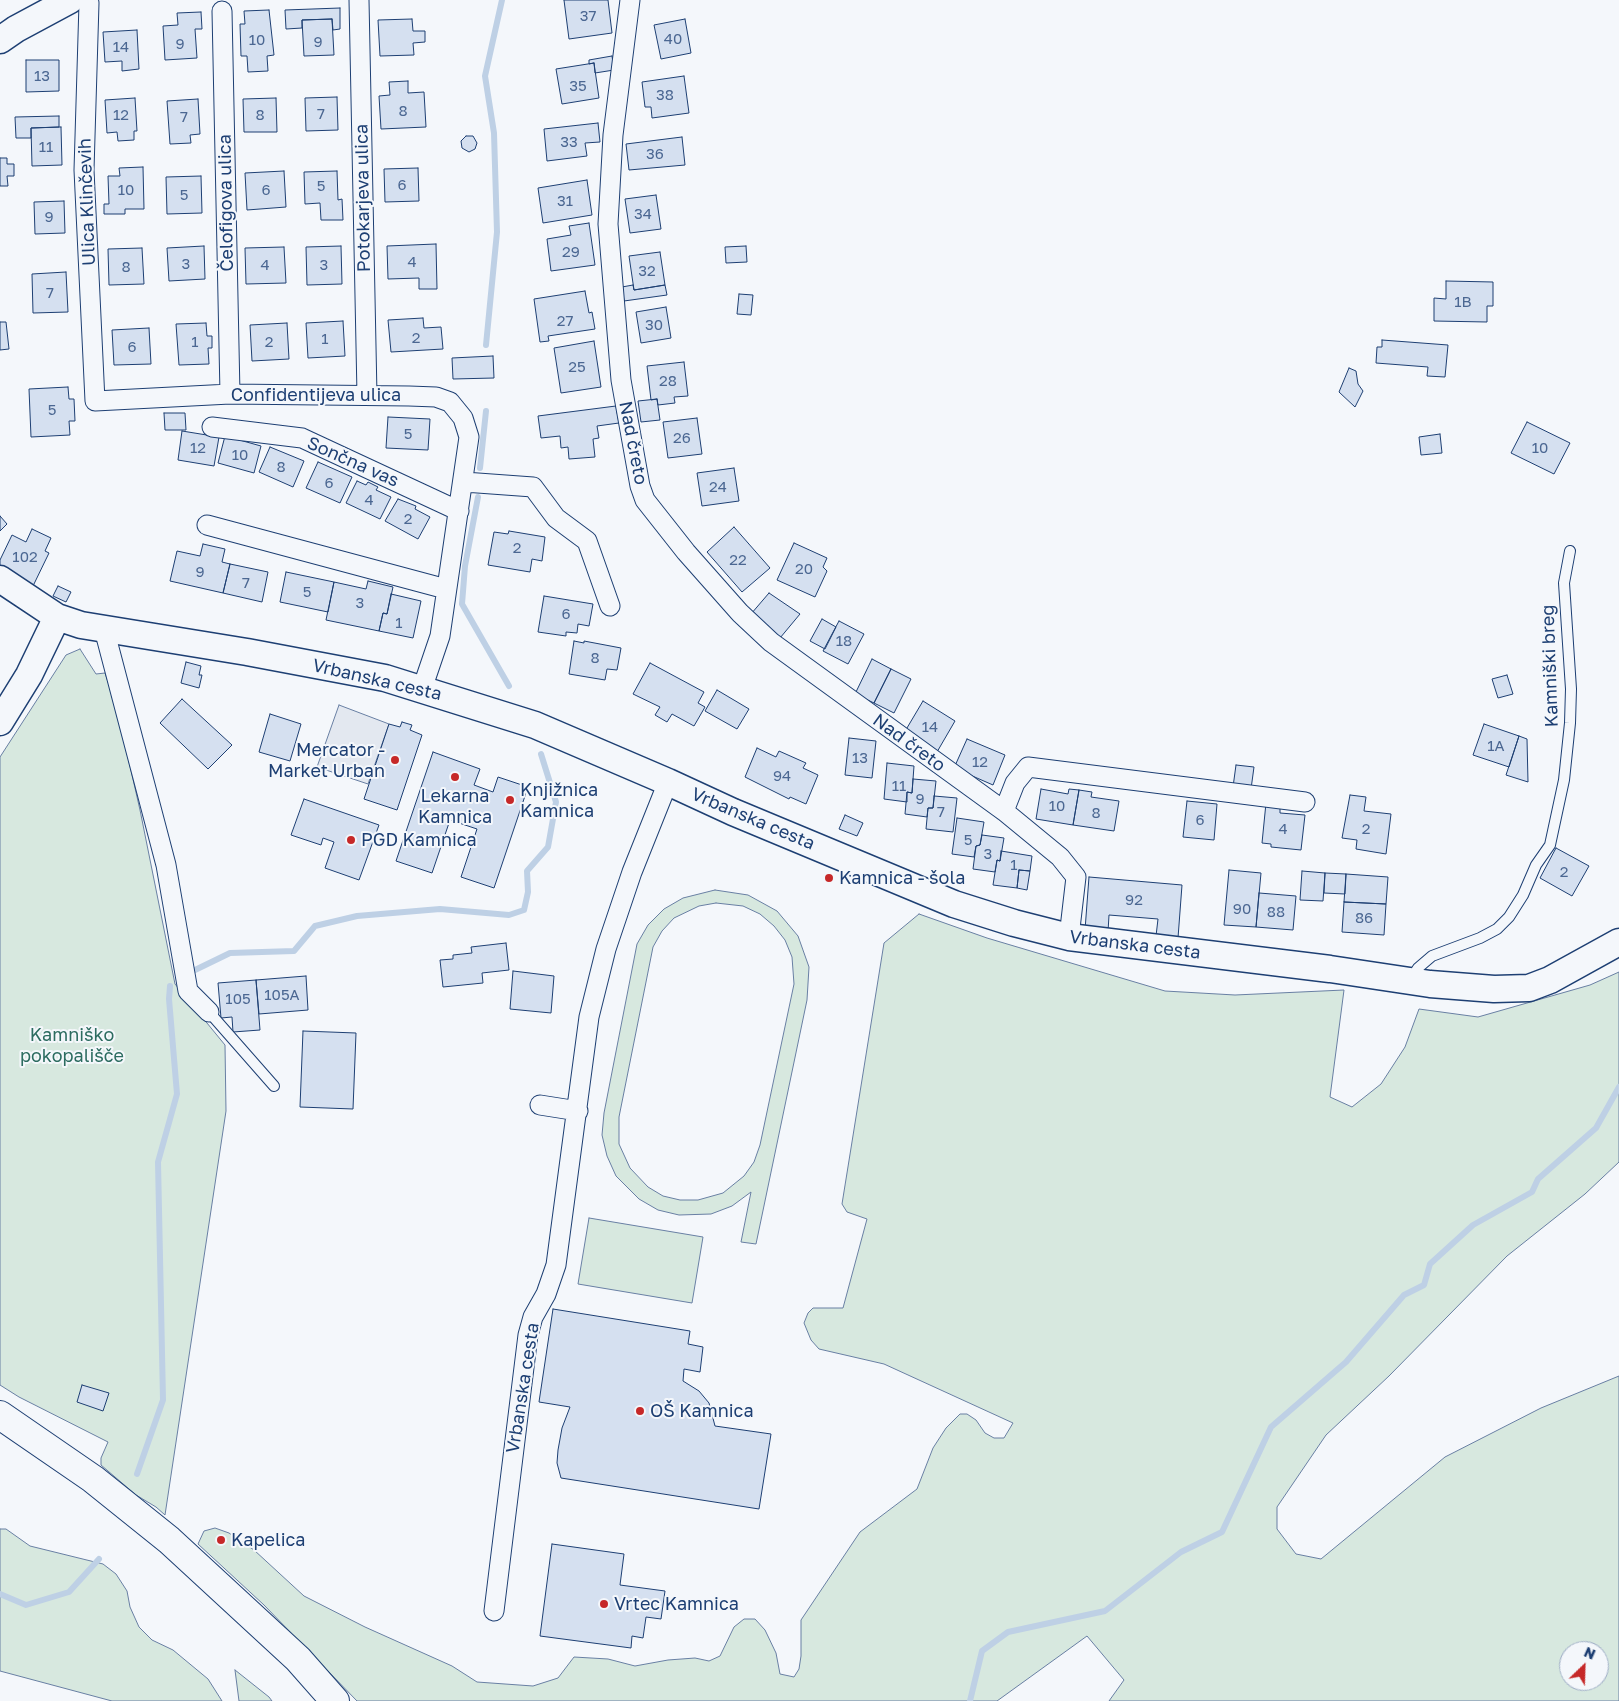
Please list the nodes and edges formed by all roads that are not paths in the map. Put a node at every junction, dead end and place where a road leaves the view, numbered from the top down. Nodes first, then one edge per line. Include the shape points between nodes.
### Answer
1 (359, 0) edge
2 (630, 0) edge
3 (80, 1) edge
4 (222, 11) dead end
5 (0, 40) edge
6 (230, 394) junction
7 (367, 395) junction
8 (95, 401) joint
9 (212, 427) dead end
10 (464, 482) junction
11 (459, 511) junction
12 (207, 525) dead end
13 (1570, 551) dead end
14 (0, 579) edge
15 (446, 589) junction
16 (610, 606) dead end
17 (57, 617) junction
18 (104, 629) junction
19 (422, 689) junction
20 (0, 722) edge
21 (668, 782) junction
22 (1305, 802) dead end
23 (1004, 811) junction
24 (1069, 937) junction
25 (1619, 942) edge
26 (1410, 981) junction
27 (208, 1012) joint
28 (274, 1086) dead end
29 (540, 1105) dead end
30 (578, 1111) junction
31 (0, 1415) edge
32 (494, 1610) dead end
33 (336, 1701) edge

1 - 7 street, Potokarjeva ulica
2 - 23 street, Nad čreto via 613,135 608,224 621,380 645,500 686,552 771,642
3 - 5 street via 16,28
3 - 8 street, Ulica Klinčevih
4 - 6 street, Čelofigova ulica
6 - 7 street, Confidentijeva ulica
6 - 8 street, Confidentijeva ulica
7 - 10 street, Confidentijeva ulica via 436,397 450,402 463,418 469,437
9 - 11 street, Sončna vas via 302,438
10 - 11 street, Confidentijeva ulica
10 - 16 street via 533,487 556,518 587,541
11 - 15 street, Confidentijeva ulica
12 - 15 street
13 - 26 lane, Kamniški breg via 1564,583 1570,722 1564,780 1550,845 1536,865 1523,895 1503,923 1480,938 1432,956 1418,968
14 - 17 street, Vrbanska cesta
15 - 19 street, Confidentijeva ulica via 440,636
17 - 18 street, Vrbanska cesta
17 - 20 street via 29,675
18 - 19 street, Vrbanska cesta via 385,678
18 - 27 street via 166,865 188,991
19 - 21 street, Vrbanska cesta via 535,725
21 - 24 street, Vrbanska cesta via 954,904
21 - 30 street, Vrbanska cesta via 606,949 589,1017
22 - 23 street via 1028,767 1015,783
23 - 24 street, Nad čreto via 1060,857 1076,877
24 - 26 street, Vrbanska cesta
25 - 26 street, Vrbanska cesta via 1529,988 1494,990
27 - 28 lane
29 - 30 street
30 - 32 street, Vrbanska cesta via 556,1265 528,1335
31 - 33 main road via 93,1479 169,1540 298,1659

